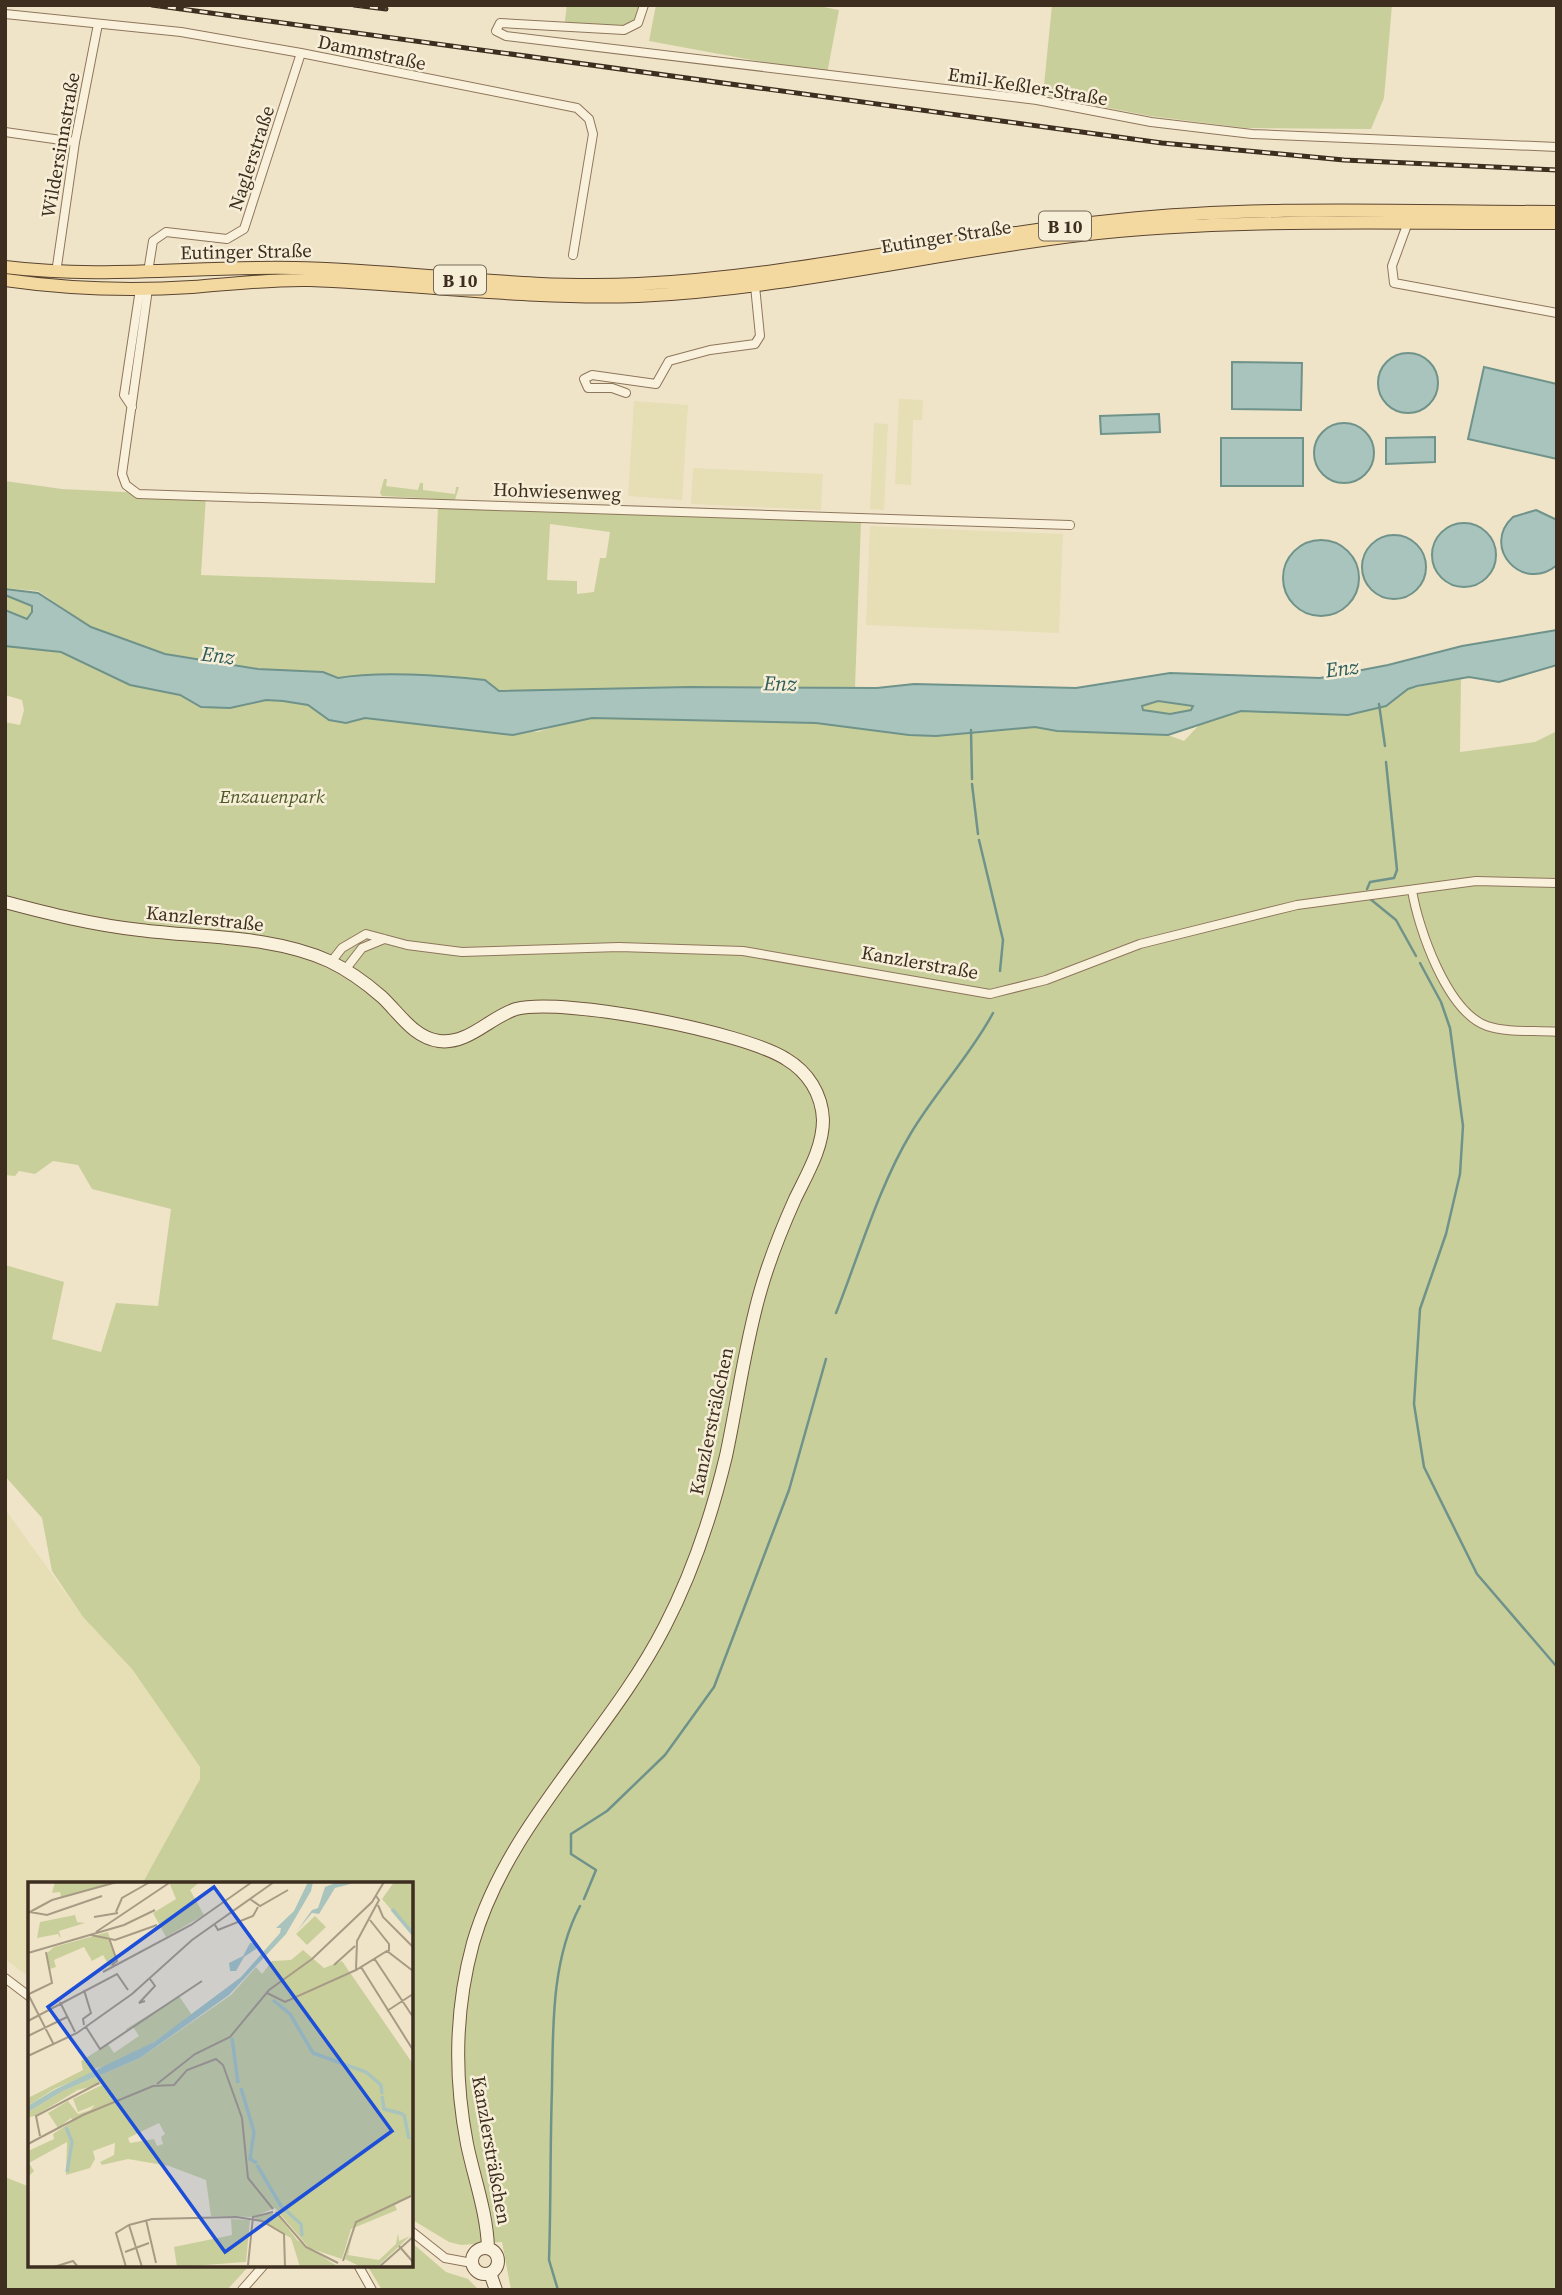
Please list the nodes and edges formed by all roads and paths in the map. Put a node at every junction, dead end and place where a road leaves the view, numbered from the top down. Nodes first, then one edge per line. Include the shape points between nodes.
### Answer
1 (644, 5) edge
2 (5, 15) edge
3 (98, 24) junction
4 (301, 53) junction
5 (5, 132) edge
6 (75, 142) junction
7 (1557, 147) edge
8 (1557, 212) edge
9 (1557, 223) edge
10 (1407, 225) junction
11 (573, 255) dead end
12 (5, 267) edge
13 (56, 272) junction
14 (144, 273) junction
15 (344, 276) junction
16 (5, 280) edge
17 (755, 286) junction
18 (144, 289) junction
19 (1557, 313) edge
20 (626, 393) dead end
21 (1070, 525) dead end
22 (1557, 883) edge
23 (1412, 890) junction
24 (5, 902) edge
25 (390, 940) junction
26 (331, 962) junction
27 (345, 970) junction
28 (1557, 1032) edge
29 (5, 1978) edge
30 (28, 1995) edge
31 (413, 2233) edge
32 (488, 2248) junction
33 (472, 2263) junction
34 (262, 2267) edge
35 (359, 2267) edge
36 (490, 2273) junction
37 (242, 2290) edge
38 (372, 2290) edge
39 (496, 2290) edge

1 - 7 street, Emil-Keßler-Straße via 638,23 624,30 500,23 496,31 506,36 1037,100 1151,122 1252,134
2 - 3 street, Dammstraße
3 - 4 street, Dammstraße via 181,32
3 - 6 street, Wildersinnstraße
4 - 11 street, Dammstraße via 582,112 591,124 593,143
4 - 14 street, Naglerstraße via 244,229 227,239 166,232 153,241
5 - 6 street
6 - 13 street, Wildersinnstraße
8 - 15 main road, Eutinger Straße / B 10 via 1124,219 752,274 637,284
9 - 10 main road, Eutinger Straße / B 10
10 - 17 main road, Eutinger Straße / B 10 via 1124,231
10 - 19 street via 1392,266 1394,283
12 - 13 main road, Eutinger Straße / B 10
13 - 14 main road, Eutinger Straße / B 10
14 - 15 main road, Eutinger Straße / B 10 via 242,268
14 - 18 main road
15 - 17 main road, Eutinger Straße / B 10 via 475,293 576,296 641,296
15 - 18 main road, Eutinger Straße / B 10
16 - 18 main road, Eutinger Straße / B 10 via 82,289
17 - 20 street via 760,336 755,344 669,361 656,384 592,375 584,379 588,388
18 - 21 street, Hohwiesenweg via 122,474 126,485 138,494
22 - 23 street, Kanzlerstraße via 1476,881
23 - 25 street, Kanzlerstraße via 1236,918 990,994 743,951 619,947 462,952
23 - 28 street via 1432,956 1468,1014 1496,1028
24 - 26 main road, Kanzlerstraße via 100,925 296,949
25 - 26 street, Kanzlerstraße via 366,934 335,953
25 - 27 street via 369,943
26 - 27 main road, Kanzlersträßchen
27 - 32 main road, Kanzlersträßchen via 433,1041 461,1039 522,1008 561,1008 632,1018 772,1051 805,1073 822,1106 817,1150 760,1291 726,1456 686,1581 626,1693 514,1849 474,1941 460,2010 459,2080
29 - 30 street
31 - 33 street via 444,2258
32 - 33 main road via 476,2251
32 - 36 main road via 498,2259
33 - 36 main road via 481,2273
34 - 37 street
35 - 38 street
36 - 39 main road

